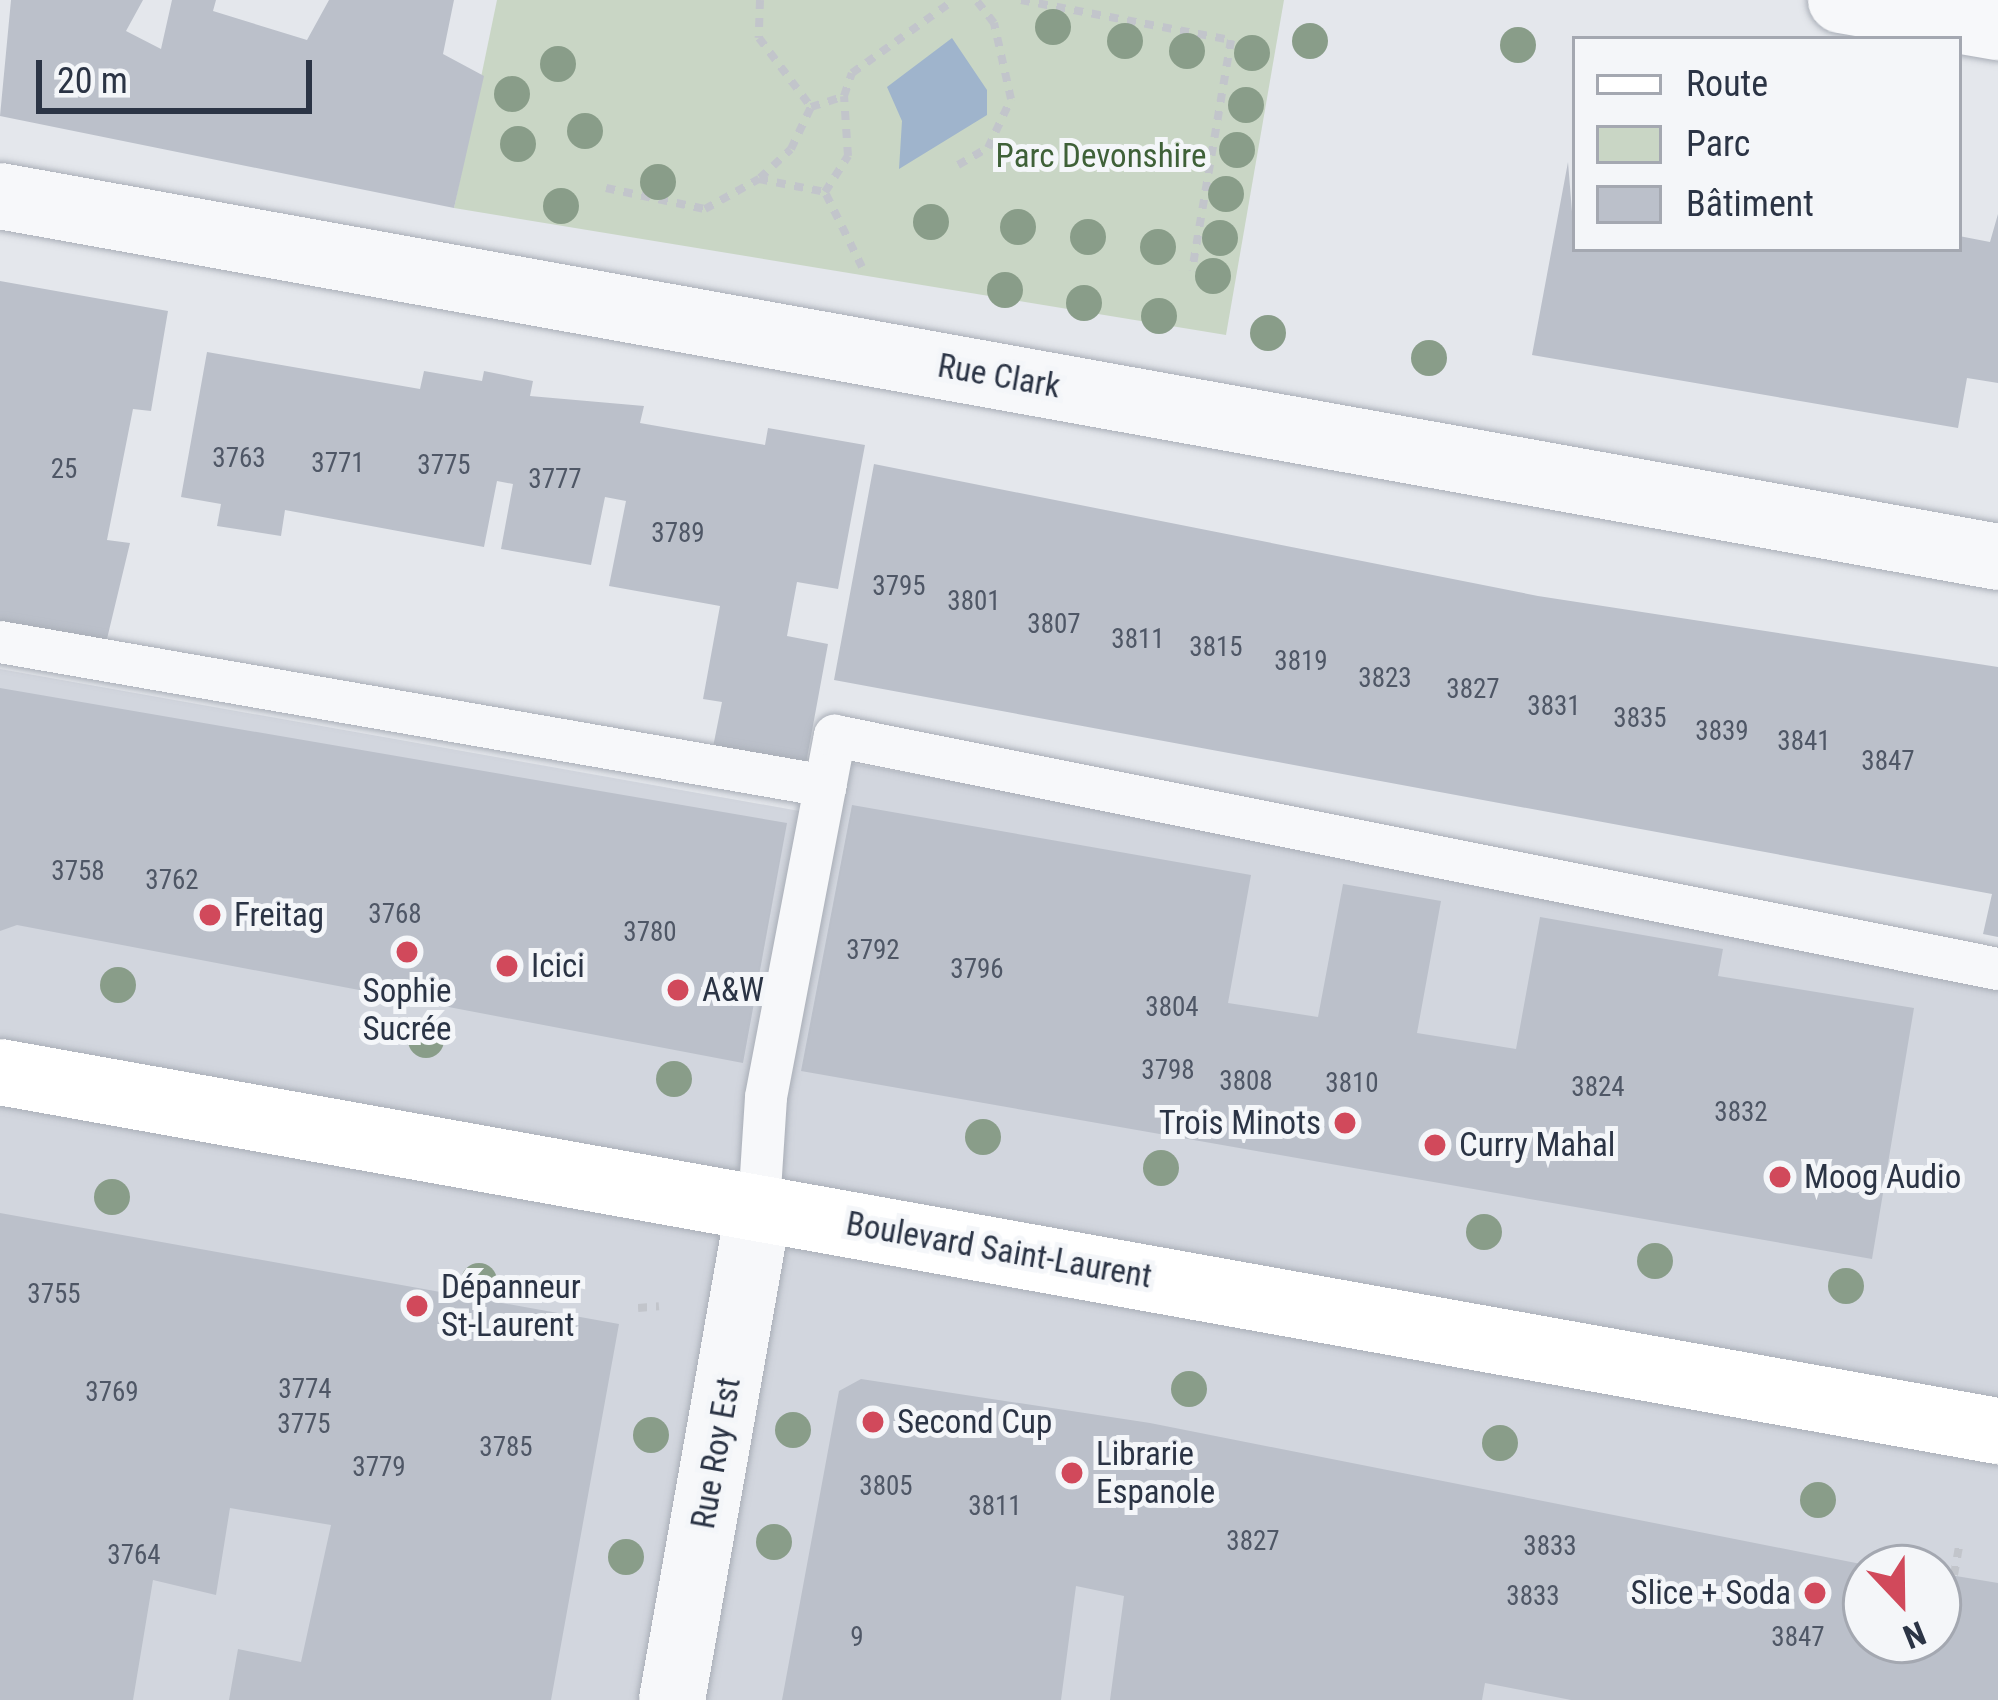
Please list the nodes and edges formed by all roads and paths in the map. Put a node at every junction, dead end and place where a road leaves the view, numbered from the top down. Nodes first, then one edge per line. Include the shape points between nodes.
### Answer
1 (760, 0) edge
2 (954, 0) edge
3 (976, 0) edge
4 (1021, 0) edge
5 (1841, 0) edge
6 (1998, 27) edge
7 (844, 96) junction
8 (811, 106) junction
9 (958, 165) dead end
10 (759, 179) junction
11 (606, 188) dead end
12 (825, 192) junction
13 (0, 196) edge
14 (1192, 271) dead end
15 (860, 291) dead end
16 (1998, 557) edge
17 (0, 642) edge
18 (826, 786) junction
19 (1998, 969) edge
20 (0, 1072) edge
21 (759, 1206) junction
22 (1998, 1431) edge
23 (1960, 1541) dead end
24 (1959, 1544) edge
25 (672, 1700) edge

1 - 8 path via 759,38
2 - 7 path via 852,73
3 - 9 path via 994,22 1011,99 988,148
4 - 14 path via 1231,40
5 - 6 street
7 - 8 path
7 - 12 path via 848,156
8 - 10 path via 791,149
10 - 11 path via 705,209
10 - 12 path
12 - 15 path via 862,252
13 - 16 street, Rue Clark
17 - 18 lane
18 - 19 lane via 835,736
18 - 21 lane via 766,1097
20 - 21 main road, Boulevard Saint-Laurent
21 - 22 main road, Boulevard Saint-Laurent
21 - 25 street, Rue Roy Est
23 - 24 path

